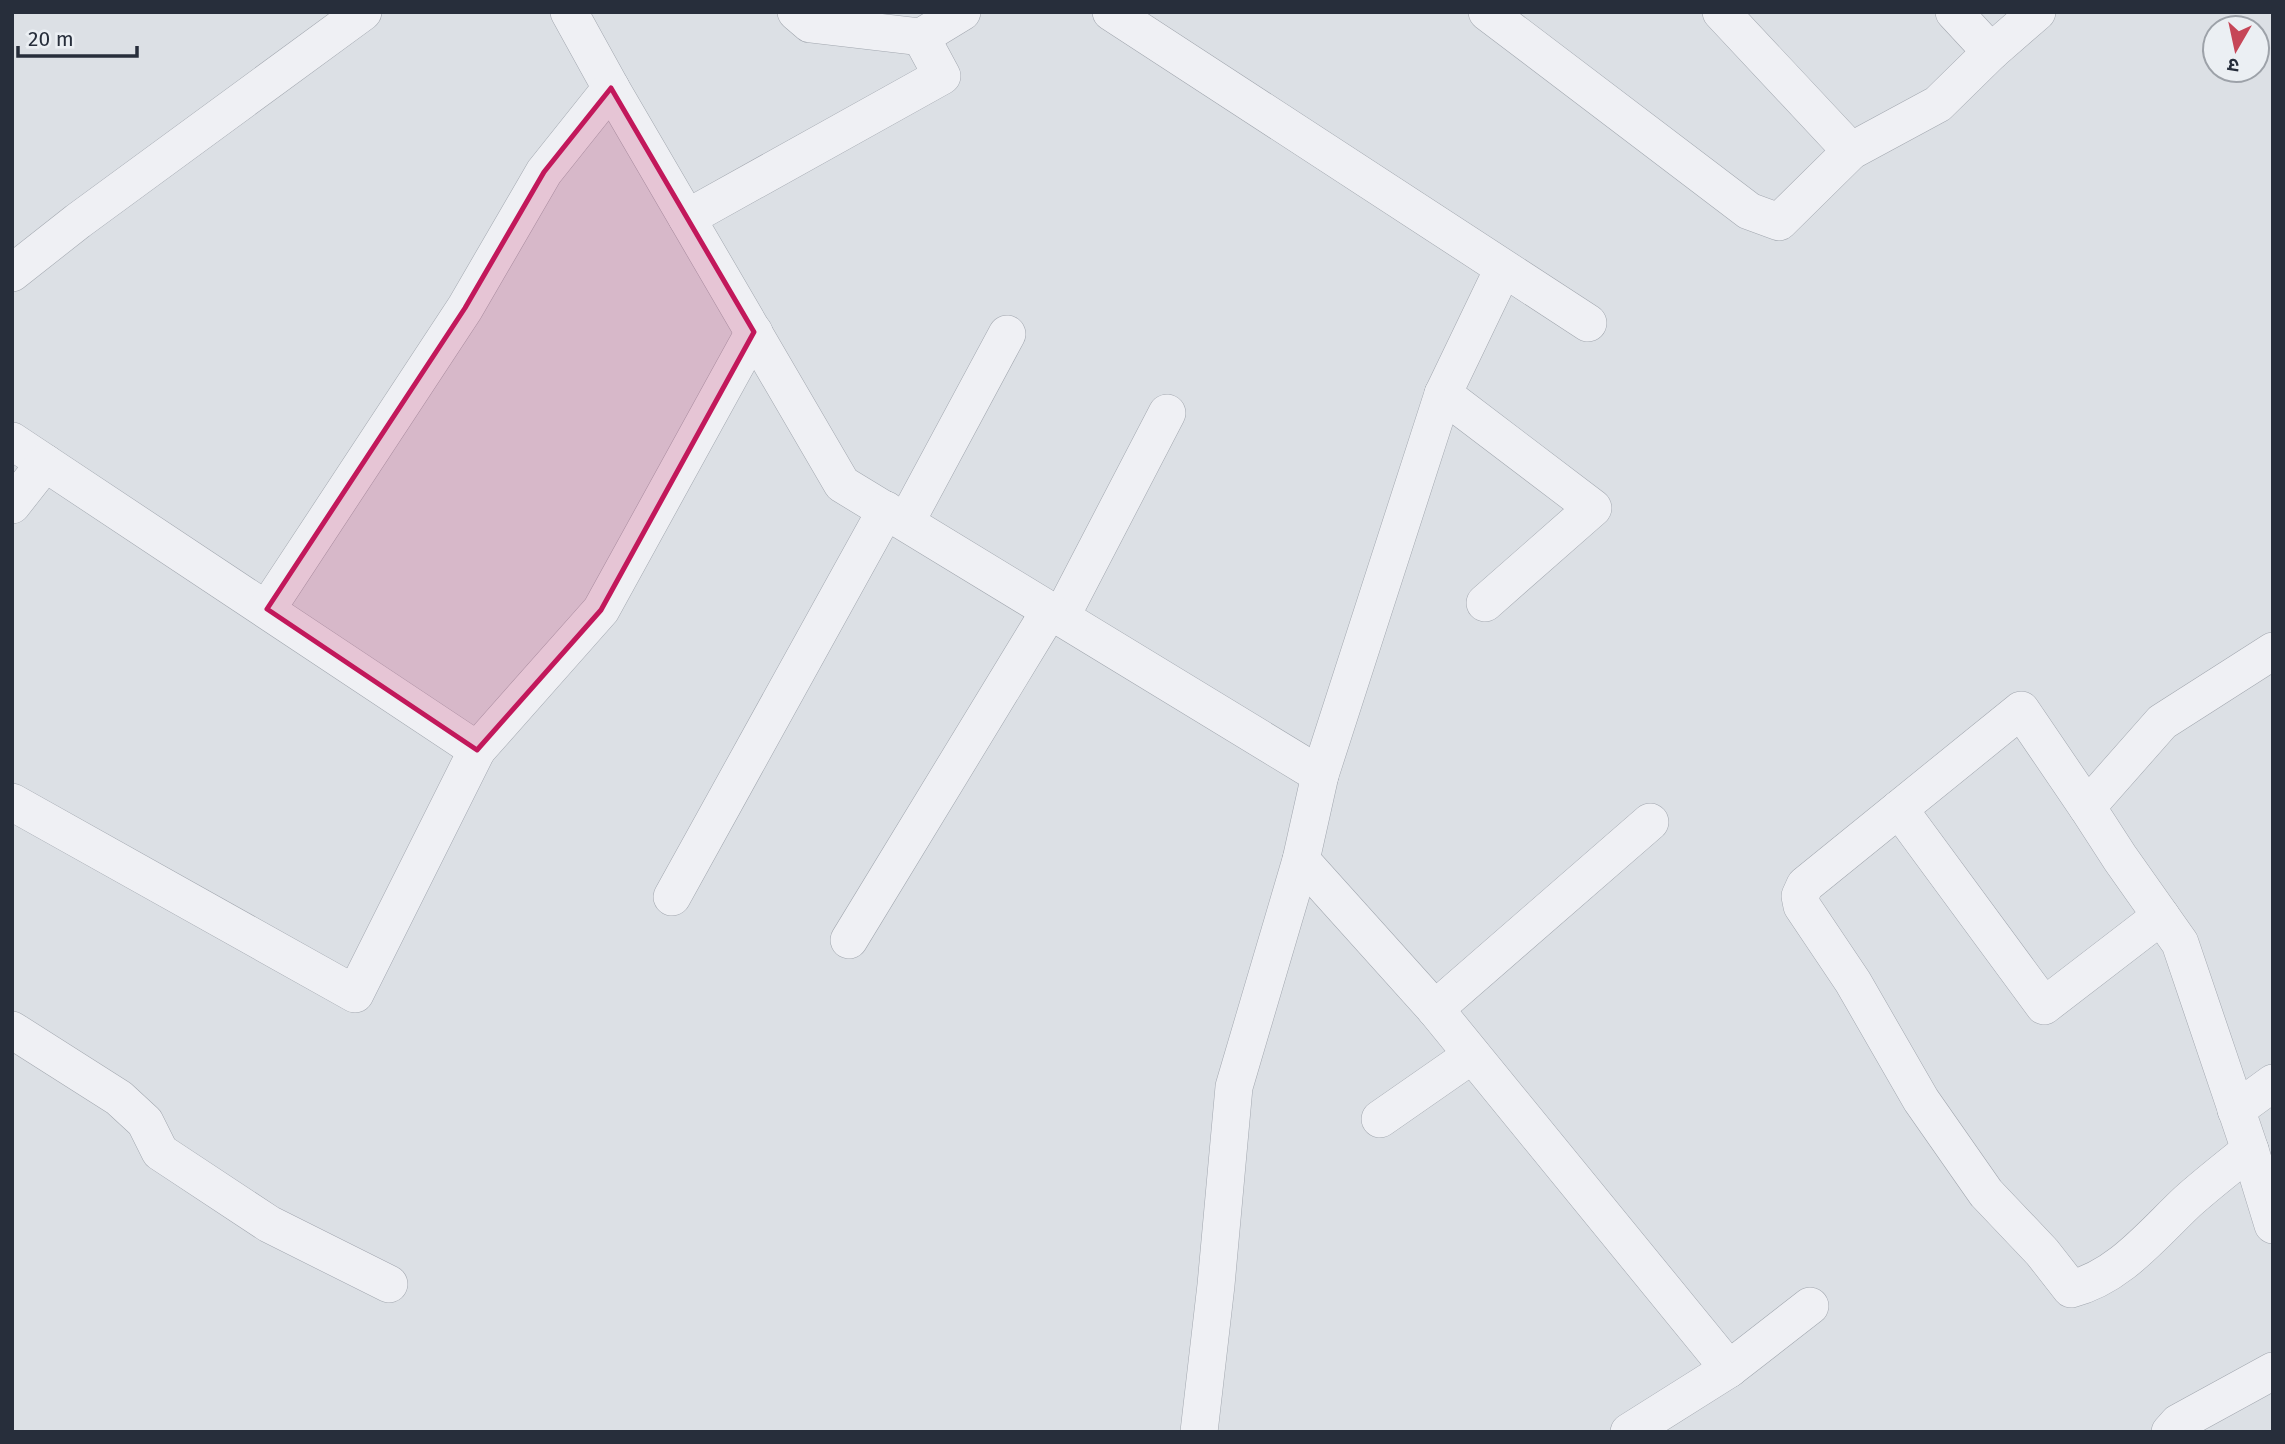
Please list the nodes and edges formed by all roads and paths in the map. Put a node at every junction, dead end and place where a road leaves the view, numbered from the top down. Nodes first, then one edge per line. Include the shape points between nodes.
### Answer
1 (363, 12) edge
2 (569, 12) edge
3 (796, 12) edge
4 (962, 12) edge
5 (1111, 12) edge
6 (1487, 12) edge
7 (1721, 12) edge
8 (1954, 12) edge
9 (2037, 12) edge
10 (920, 37) junction
11 (1991, 52) junction
12 (611, 88) junction
13 (1851, 151) junction
14 (687, 218) junction
15 (1503, 269) junction
16 (12, 273) edge
17 (1588, 323) dead end
18 (754, 332) junction
19 (1007, 334) dead end
20 (1443, 394) junction
21 (1167, 413) dead end
22 (12, 441) edge
23 (46, 463) junction
24 (12, 505) edge
25 (895, 516) junction
26 (1485, 603) dead end
27 (267, 609) junction
28 (1056, 614) junction
29 (2273, 651) edge
30 (477, 750) junction
31 (1320, 775) junction
32 (12, 802) edge
33 (2087, 807) junction
34 (1899, 809) junction
35 (1650, 822) dead end
36 (1301, 860) junction
37 (672, 897) dead end
38 (2161, 916) junction
39 (849, 940) dead end
40 (1435, 1009) junction
41 (12, 1030) edge
42 (1472, 1055) junction
43 (2273, 1083) edge
44 (2236, 1110) junction
45 (1380, 1119) dead end
46 (2250, 1150) junction
47 (2273, 1225) edge
48 (389, 1284) dead end
49 (1810, 1306) dead end
50 (1729, 1368) junction
51 (2273, 1371) edge
52 (1199, 1432) edge
53 (1629, 1432) edge
54 (2170, 1432) edge

1 - 16 street
2 - 12 street
3 - 10 street via 810,24
4 - 10 street
5 - 15 street
6 - 13 street via 1749,211 1779,222
7 - 13 street
8 - 11 street
9 - 11 street
10 - 14 street via 942,76
11 - 13 street via 1938,104
12 - 14 street
12 - 27 street via 544,172 464,308
14 - 18 street
15 - 17 street
15 - 20 street
18 - 25 street via 842,484
18 - 30 street via 601,611
19 - 25 street
20 - 26 street via 1593,508
20 - 31 street
21 - 28 street
22 - 23 street
23 - 24 street
23 - 27 street
25 - 28 street
25 - 37 street
27 - 30 street
28 - 31 street
28 - 39 street
29 - 33 street via 2162,722
30 - 32 street via 355,994
31 - 36 street
33 - 34 street via 2021,710
33 - 38 street
34 - 38 street via 2044,1006
34 - 46 street via 1805,885 1802,906 1853,982 1921,1100 1979,1183 2071,1289 2117,1268
35 - 40 street
36 - 40 street
36 - 52 street via 1234,1087
38 - 44 street via 2180,943
40 - 42 street
41 - 48 street via 119,1098 145,1122 160,1152 269,1224
42 - 45 street
42 - 50 street
43 - 44 street
44 - 46 street
46 - 47 street
49 - 50 street
50 - 53 street
51 - 54 street via 2178,1423

